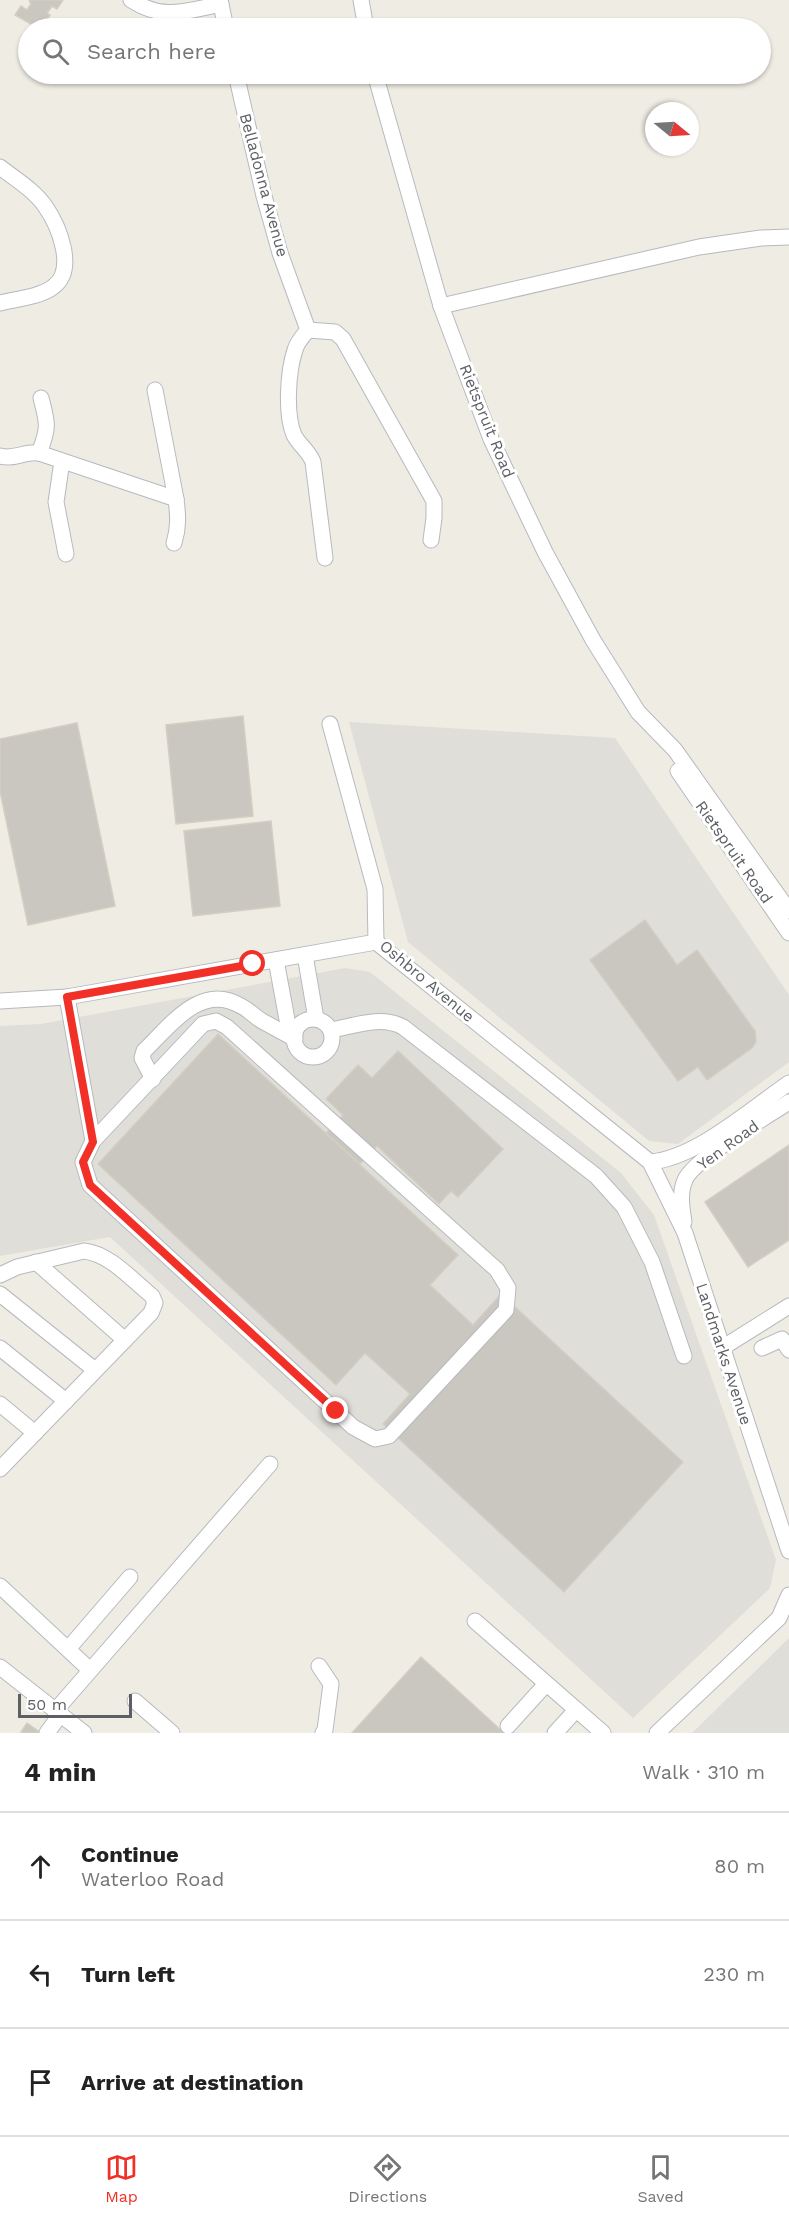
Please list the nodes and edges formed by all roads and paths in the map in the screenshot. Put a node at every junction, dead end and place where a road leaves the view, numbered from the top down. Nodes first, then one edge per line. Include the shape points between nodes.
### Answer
1 (131, 0) edge
2 (361, 0) edge
3 (220, 2) edge
4 (224, 18) edge
5 (364, 18) edge
6 (238, 84) edge
7 (378, 84) edge
8 (0, 167) edge
9 (789, 237) edge
10 (0, 303) edge
11 (441, 306) junction
12 (308, 330) junction
13 (155, 390) dead end
14 (41, 398) dead end
15 (39, 453) junction
16 (0, 456) edge
17 (62, 461) junction
18 (176, 499) junction
19 (430, 540) dead end
20 (174, 543) dead end
21 (66, 554) dead end
22 (325, 558) dead end
23 (330, 724) dead end
24 (663, 738) junction
25 (789, 911) edge
26 (789, 933) edge
27 (376, 942) junction
28 (305, 955) junction
29 (276, 960) junction
30 (67, 997) junction
31 (0, 1001) edge
32 (316, 1019) junction
33 (331, 1030) junction
34 (295, 1037) junction
35 (153, 1079) junction
36 (789, 1083) edge
37 (789, 1102) edge
38 (93, 1142) junction
39 (650, 1162) junction
40 (685, 1233) junction
41 (36, 1263) junction
42 (0, 1275) edge
43 (0, 1294) edge
44 (789, 1306) edge
45 (125, 1340) junction
46 (786, 1341) edge
47 (0, 1348) edge
48 (722, 1348) junction
49 (762, 1348) dead end
50 (684, 1356) dead end
51 (95, 1370) junction
52 (66, 1401) junction
53 (0, 1404) edge
54 (35, 1433) junction
55 (2, 1464) edge
56 (270, 1464) dead end
57 (783, 1516) edge
58 (789, 1551) edge
59 (130, 1577) dead end
60 (0, 1586) edge
61 (789, 1595) edge
62 (475, 1621) dead end
63 (68, 1649) junction
64 (320, 1666) dead end
65 (0, 1667) edge
66 (90, 1670) junction
67 (546, 1684) junction
68 (135, 1701) dead end
69 (576, 1710) junction
70 (58, 1713) junction
71 (508, 1726) dead end
72 (47, 1733) edge
73 (84, 1733) edge
74 (172, 1733) edge
75 (322, 1733) edge
76 (555, 1733) edge
77 (603, 1733) edge
78 (657, 1733) edge

1 - 3 street via 161,14
2 - 5 street
3 - 4 street
6 - 12 street, Belladonna Avenue via 267,208
7 - 11 street, Rietspruit Road
8 - 10 street via 45,206 59,234 65,266 63,276 53,288
9 - 11 street via 699,247
11 - 24 street, Rietspruit Road via 491,439 545,552 632,703
12 - 19 street via 335,332 343,339 434,501
12 - 22 street via 295,348 289,377 290,406 295,438 313,462
13 - 18 street
14 - 15 street via 47,423
15 - 16 street
15 - 17 street
17 - 18 street
17 - 21 street via 56,502
18 - 20 street via 179,516
23 - 27 street, Oshbro Avenue via 375,889
24 - 25 street, Rietspruit Road
24 - 26 street, Rietspruit Road via 679,772
27 - 28 street
27 - 39 street, Oshbro Avenue
28 - 29 street
28 - 32 street
29 - 30 street
29 - 34 street via 288,1025
30 - 31 street
30 - 38 street
32 - 33 street
32 - 34 street via 300,1024
33 - 34 street via 332,1042 321,1055 304,1054
33 - 50 street via 382,1021 403,1027 596,1176 624,1207 652,1262
34 - 35 street via 229,1000 210,999 191,1007 144,1051 142,1058
35 - 38 street
35 - 38 street via 203,1024 216,1021 227,1027 497,1270 508,1288 506,1310 389,1436 375,1439 353,1427 90,1185 83,1162
36 - 39 street, Yen Road via 696,1148 674,1158
37 - 40 street, Yen Road via 709,1155 685,1178 681,1200
39 - 40 street, Landmarks Avenue
40 - 48 street, Landmarks Avenue
41 - 42 street
41 - 45 street
41 - 45 street via 94,1252 152,1296 155,1303 151,1313
43 - 51 street
44 - 48 street
45 - 51 street
46 - 49 street
47 - 52 street
48 - 57 street, Landmarks Avenue
51 - 52 street
52 - 54 street
53 - 54 street
54 - 55 street
56 - 66 street
57 - 58 street, Landmarks Avenue
59 - 63 street
60 - 63 street
61 - 78 street via 779,1618
62 - 67 street
63 - 66 street
64 - 75 street via 331,1684
65 - 70 street
66 - 70 street
67 - 69 street
67 - 71 street
68 - 74 street
69 - 76 street
69 - 77 street
70 - 72 street
70 - 73 street

